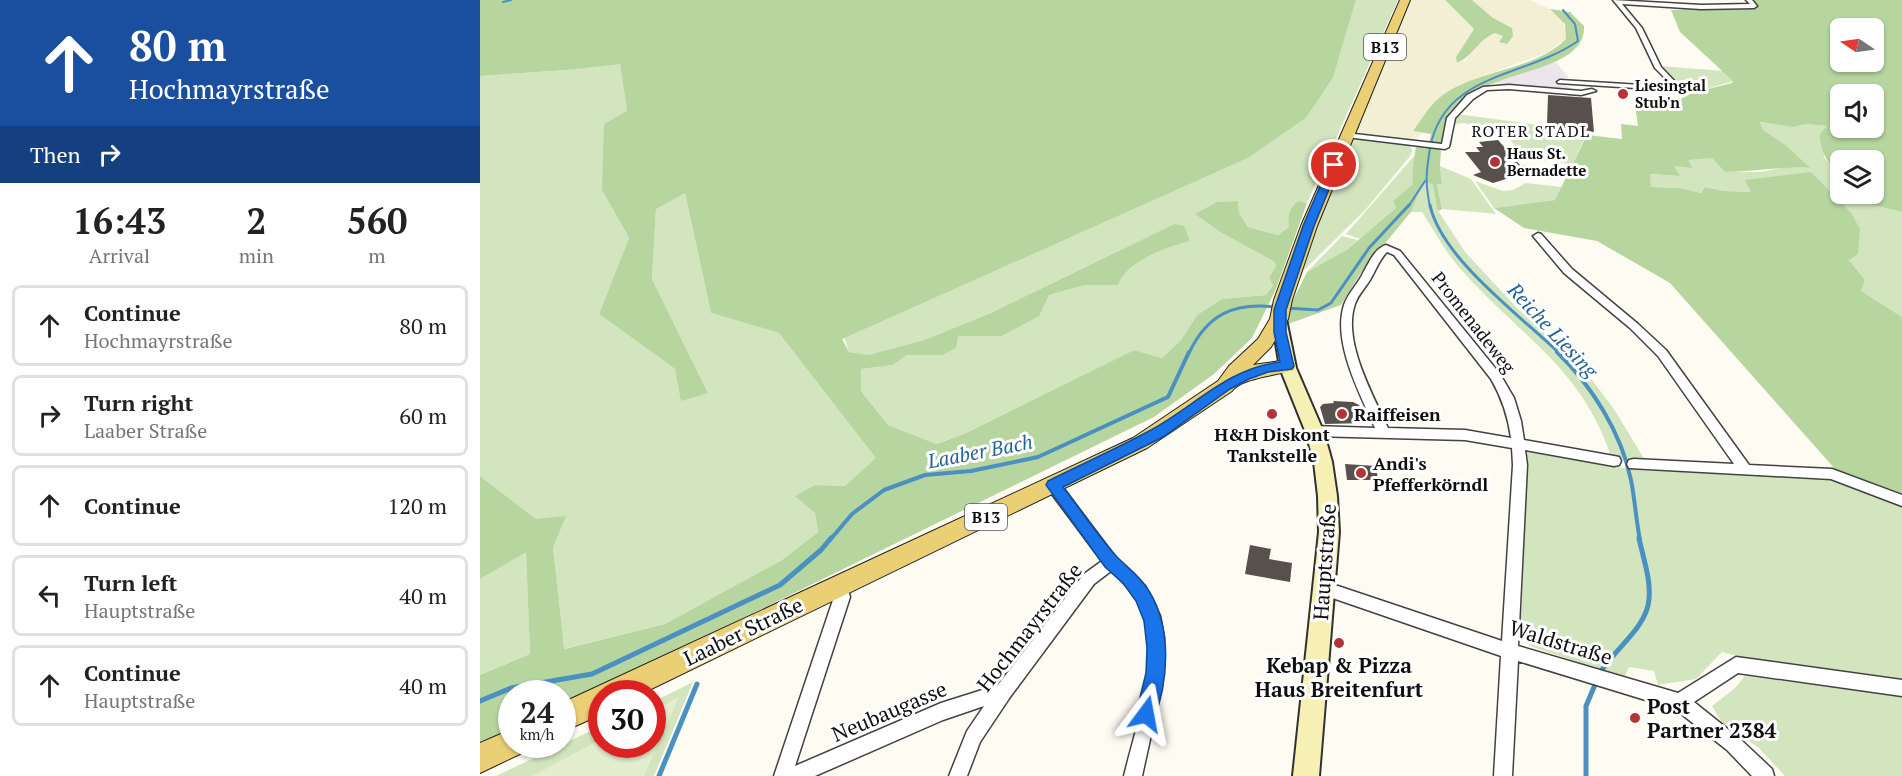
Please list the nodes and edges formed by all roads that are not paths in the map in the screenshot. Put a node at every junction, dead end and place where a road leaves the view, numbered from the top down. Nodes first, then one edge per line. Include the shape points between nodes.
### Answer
1 (1405, 0) edge
2 (1749, 0) edge
3 (1617, 1) edge
4 (1560, 82) dead end
5 (1592, 91) dead end
6 (1346, 135) junction
7 (1538, 236) dead end
8 (1281, 310) junction
9 (1254, 356) junction
10 (1286, 361) junction
11 (1225, 386) junction
12 (1313, 431) junction
13 (1384, 434) junction
14 (1518, 445) junction
15 (1614, 461) dead end
16 (1634, 464) dead end
17 (1745, 470) junction
18 (1053, 485) junction
19 (1902, 501) edge
20 (1111, 562) junction
21 (840, 585) junction
22 (1323, 588) junction
23 (1510, 651) junction
24 (641, 680) edge
25 (1902, 688) edge
26 (1004, 691) junction
27 (1680, 702) junction
28 (498, 750) edge
29 (480, 758) edge
30 (783, 776) edge
31 (794, 776) edge
32 (958, 776) edge
33 (1132, 776) edge
34 (1306, 776) edge
35 (1503, 776) edge
36 (1765, 776) edge

1 - 6 main road, Hauptstraße / B13
2 - 3 street via 1754,6 1697,7
3 - 4 street via 1639,28 1658,68 1680,90
5 - 6 street via 1488,87 1457,110 1448,126 1445,147
6 - 8 main road, Hauptstraße / B13
7 - 17 street via 1568,271 1658,348
8 - 9 main road, Laaber Straße / B13
8 - 10 main road, Hauptstraße
9 - 10 main road
9 - 11 main road, Laaber Straße / B13 via 1236,370
10 - 11 main road
10 - 12 main road, Hauptstraße
11 - 18 main road, Laaber Straße / B13 via 1158,433
12 - 13 street
12 - 22 main road, Hauptstraße via 1322,458 1329,505
13 - 14 street via 1465,435
13 - 14 street, Promenadeweg via 1360,379 1351,349 1348,317 1354,296 1386,248 1397,253 1496,377 1513,408
14 - 15 street
14 - 23 street, Promenadeweg
16 - 17 street
17 - 19 street via 1832,474
18 - 20 street, Hochmayrstraße
18 - 21 main road, Laaber Straße / B13
20 - 26 street, Hochmayrstraße via 1089,579
20 - 33 street via 1143,596 1154,621 1156,639 1155,673
21 - 24 main road, Laaber Straße / B13
21 - 30 street via 842,597
22 - 23 street, Waldstraße
22 - 34 main road, Hauptstraße
23 - 27 street, Waldstraße
23 - 35 street, Promenadeweg
25 - 27 street via 1736,665
26 - 31 street, Neubaugasse via 941,712
26 - 32 street, Hochmayrstraße via 973,737
27 - 36 street, Waldstraße via 1733,744
28 - 29 main road

